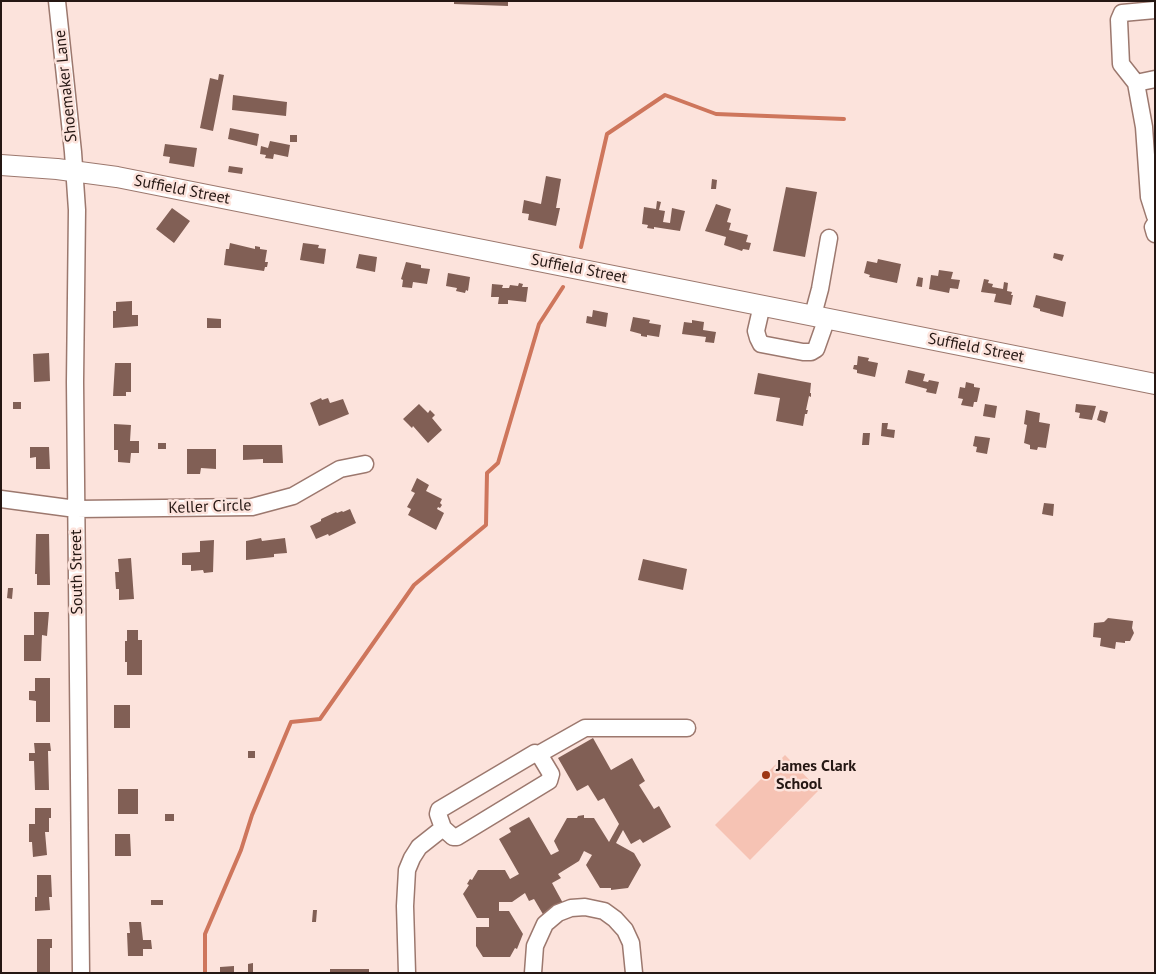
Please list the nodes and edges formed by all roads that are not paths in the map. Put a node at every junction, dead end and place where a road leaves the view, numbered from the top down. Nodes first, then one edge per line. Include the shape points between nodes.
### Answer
1 (57, 1) edge
2 (1155, 10) edge
3 (1155, 79) edge
4 (1136, 83) junction
5 (1, 165) edge
6 (75, 170) junction
7 (1155, 216) edge
8 (1155, 224) edge
9 (1155, 234) edge
10 (829, 238) dead end
11 (762, 305) junction
12 (820, 317) junction
13 (1155, 384) edge
14 (365, 464) dead end
15 (1, 499) edge
16 (76, 509) junction
17 (687, 728) dead end
18 (539, 754) junction
19 (443, 828) junction
20 (81, 973) edge
21 (407, 973) edge
22 (532, 973) edge
23 (634, 973) edge

1 - 6 street, Shoemaker Lane
2 - 4 street via 1122,13 1118,20 1121,64
3 - 4 street
4 - 7 street via 1144,127 1149,197
5 - 6 main road, Suffield Street
6 - 11 main road, Suffield Street
6 - 16 street, South Street
8 - 9 street
10 - 12 street via 820,289
11 - 12 main road, Suffield Street
11 - 12 street via 756,331 761,344 811,352 816,349
12 - 13 main road, Suffield Street
14 - 16 street, Keller Circle via 340,469 293,496 252,507
15 - 16 street, Keller Circle
16 - 20 street, South Street
17 - 18 street via 585,728
18 - 19 street via 535,753 439,810
18 - 19 street via 551,774 549,781 457,837
19 - 21 street via 420,846 407,870
22 - 23 street via 535,946 544,924 564,910 585,907 604,911 625,930 631,943

